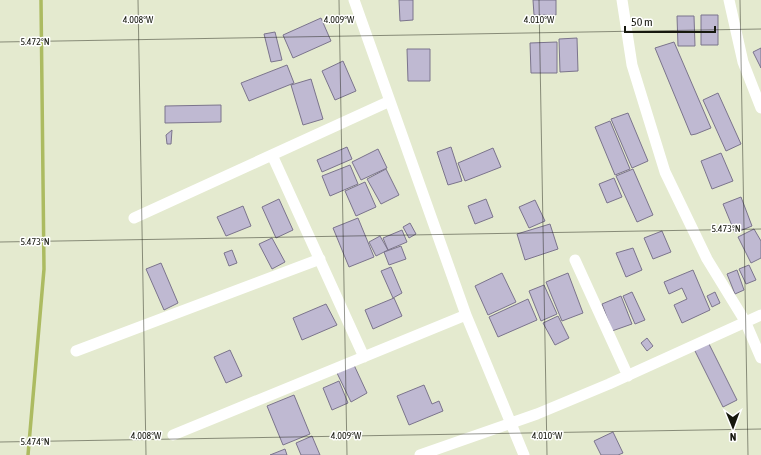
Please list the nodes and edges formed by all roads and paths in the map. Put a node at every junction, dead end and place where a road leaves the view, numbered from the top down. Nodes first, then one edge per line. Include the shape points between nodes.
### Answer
1 (354, 0) edge
2 (622, 0) edge
3 (729, 0) edge
4 (390, 102) junction
5 (761, 108) edge
6 (272, 155) junction
7 (134, 218) dead end
8 (320, 259) junction
9 (574, 260) dead end
10 (466, 315) junction
11 (761, 315) edge
12 (745, 321) junction
13 (76, 350) dead end
14 (364, 357) junction
15 (761, 358) edge
16 (628, 376) junction
17 (512, 423) junction
18 (173, 436) dead end
19 (420, 455) edge
20 (524, 455) edge

1 - 4 street
2 - 12 street via 632,65 665,172 708,259
3 - 5 street via 743,62
4 - 6 street
4 - 10 street
6 - 7 street
6 - 8 street
8 - 13 street
8 - 14 street
9 - 16 street
10 - 14 street
10 - 17 street
11 - 12 street
12 - 15 street
12 - 16 street
14 - 18 street
16 - 17 street
17 - 19 street
17 - 20 street

